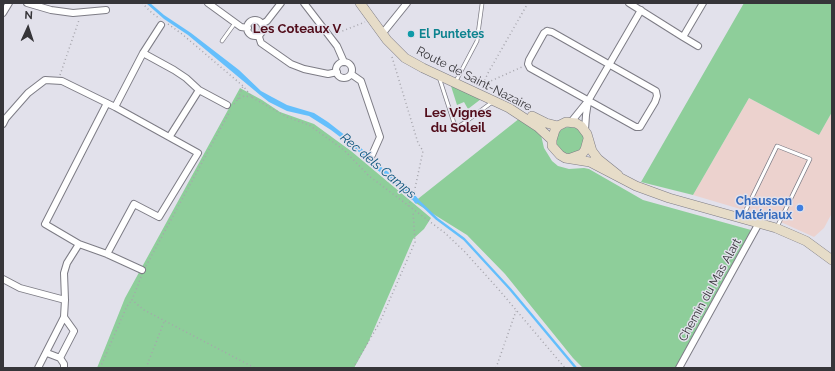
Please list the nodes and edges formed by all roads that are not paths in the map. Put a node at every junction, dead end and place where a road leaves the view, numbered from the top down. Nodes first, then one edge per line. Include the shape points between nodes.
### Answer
1 (8, 3) edge
2 (27, 3) edge
3 (281, 3) edge
4 (304, 3) edge
5 (360, 3) edge
6 (407, 3) edge
7 (629, 3) edge
8 (703, 3) edge
9 (210, 4) edge
10 (482, 4) dead end
11 (106, 10) dead end
12 (641, 10) junction
13 (3, 13) edge
14 (163, 22) road end
15 (235, 23) junction
16 (262, 24) junction
17 (248, 28) junction
18 (260, 34) junction
19 (385, 37) junction
20 (683, 37) junction
21 (222, 41) dead end
22 (698, 46) dead end
23 (143, 53) junction
24 (344, 62) junction
25 (609, 64) junction
26 (337, 72) junction
27 (351, 74) junction
28 (439, 75) junction
29 (457, 79) junction
30 (199, 90) junction
31 (494, 101) junction
32 (588, 101) junction
33 (107, 103) junction
34 (227, 105) dead end
35 (115, 107) junction
36 (5, 117) edge
37 (571, 122) junction
38 (3, 124) edge
39 (558, 126) junction
40 (585, 130) junction
41 (170, 136) junction
42 (588, 139) junction
43 (552, 140) junction
44 (372, 154) dead end
45 (571, 158) junction
46 (618, 175) junction
47 (741, 219) junction
48 (759, 224) junction
49 (776, 228) junction
50 (79, 244) junction
51 (107, 254) junction
52 (832, 260) edge
53 (142, 270) dead end
54 (3, 279) edge
55 (65, 300) junction
56 (64, 317) junction
57 (47, 353) junction
58 (60, 358) junction
59 (38, 368) edge
60 (64, 368) edge
61 (679, 368) edge

1 - 13 street
2 - 11 street via 51,10 81,13
3 - 16 street
4 - 24 street via 337,46
5 - 19 street, Route de Saint-Nazaire
6 - 19 street
7 - 12 street
8 - 20 street
9 - 15 street
10 - 29 lane via 477,41
12 - 20 street
12 - 25 street
14 - 23 street
15 - 17 street
15 - 21 lane
16 - 17 street via 253,20
16 - 18 street
17 - 18 street via 250,33
18 - 26 street via 261,43 291,64 328,74
19 - 28 street, Route de Saint-Nazaire via 405,58
19 - 29 street, Route de Saint-Nazaire via 411,56
20 - 22 street
23 - 30 street via 174,70
23 - 35 street
24 - 26 street via 338,64
24 - 27 street via 350,65
25 - 32 street
25 - 32 street via 656,92 655,102 640,127 636,128
25 - 32 street via 552,32 544,33 529,60 530,68
26 - 27 street via 343,78
27 - 44 street via 361,81 380,137
28 - 31 street, Route de Saint-Nazaire
28 - 31 lane via 456,125 464,123
29 - 39 street, Route de Saint-Nazaire via 507,102 537,120
30 - 34 street
30 - 41 street
31 - 43 street, Route de Saint-Nazaire via 524,116
32 - 37 street
32 - 40 street
33 - 35 street
33 - 36 street via 62,81 45,80 28,93
33 - 50 street via 45,224
35 - 41 street
36 - 38 street
37 - 39 street
37 - 40 street
39 - 43 street
40 - 42 street
41 - 51 street via 198,152 159,217 134,204
42 - 45 street via 582,154
42 - 46 street via 598,159
43 - 45 street via 555,151 565,158
45 - 46 street via 590,162
46 - 47 street via 636,186 669,198
47 - 48 street
47 - 49 lane via 777,146 810,159
48 - 49 street
48 - 61 street, Chemin du Mas Alart
49 - 52 street via 806,242
50 - 51 street
50 - 55 street via 64,273
51 - 53 street
54 - 55 street via 20,288
55 - 56 street
56 - 57 street
56 - 58 street via 74,332
57 - 58 street
57 - 59 street
58 - 60 street

